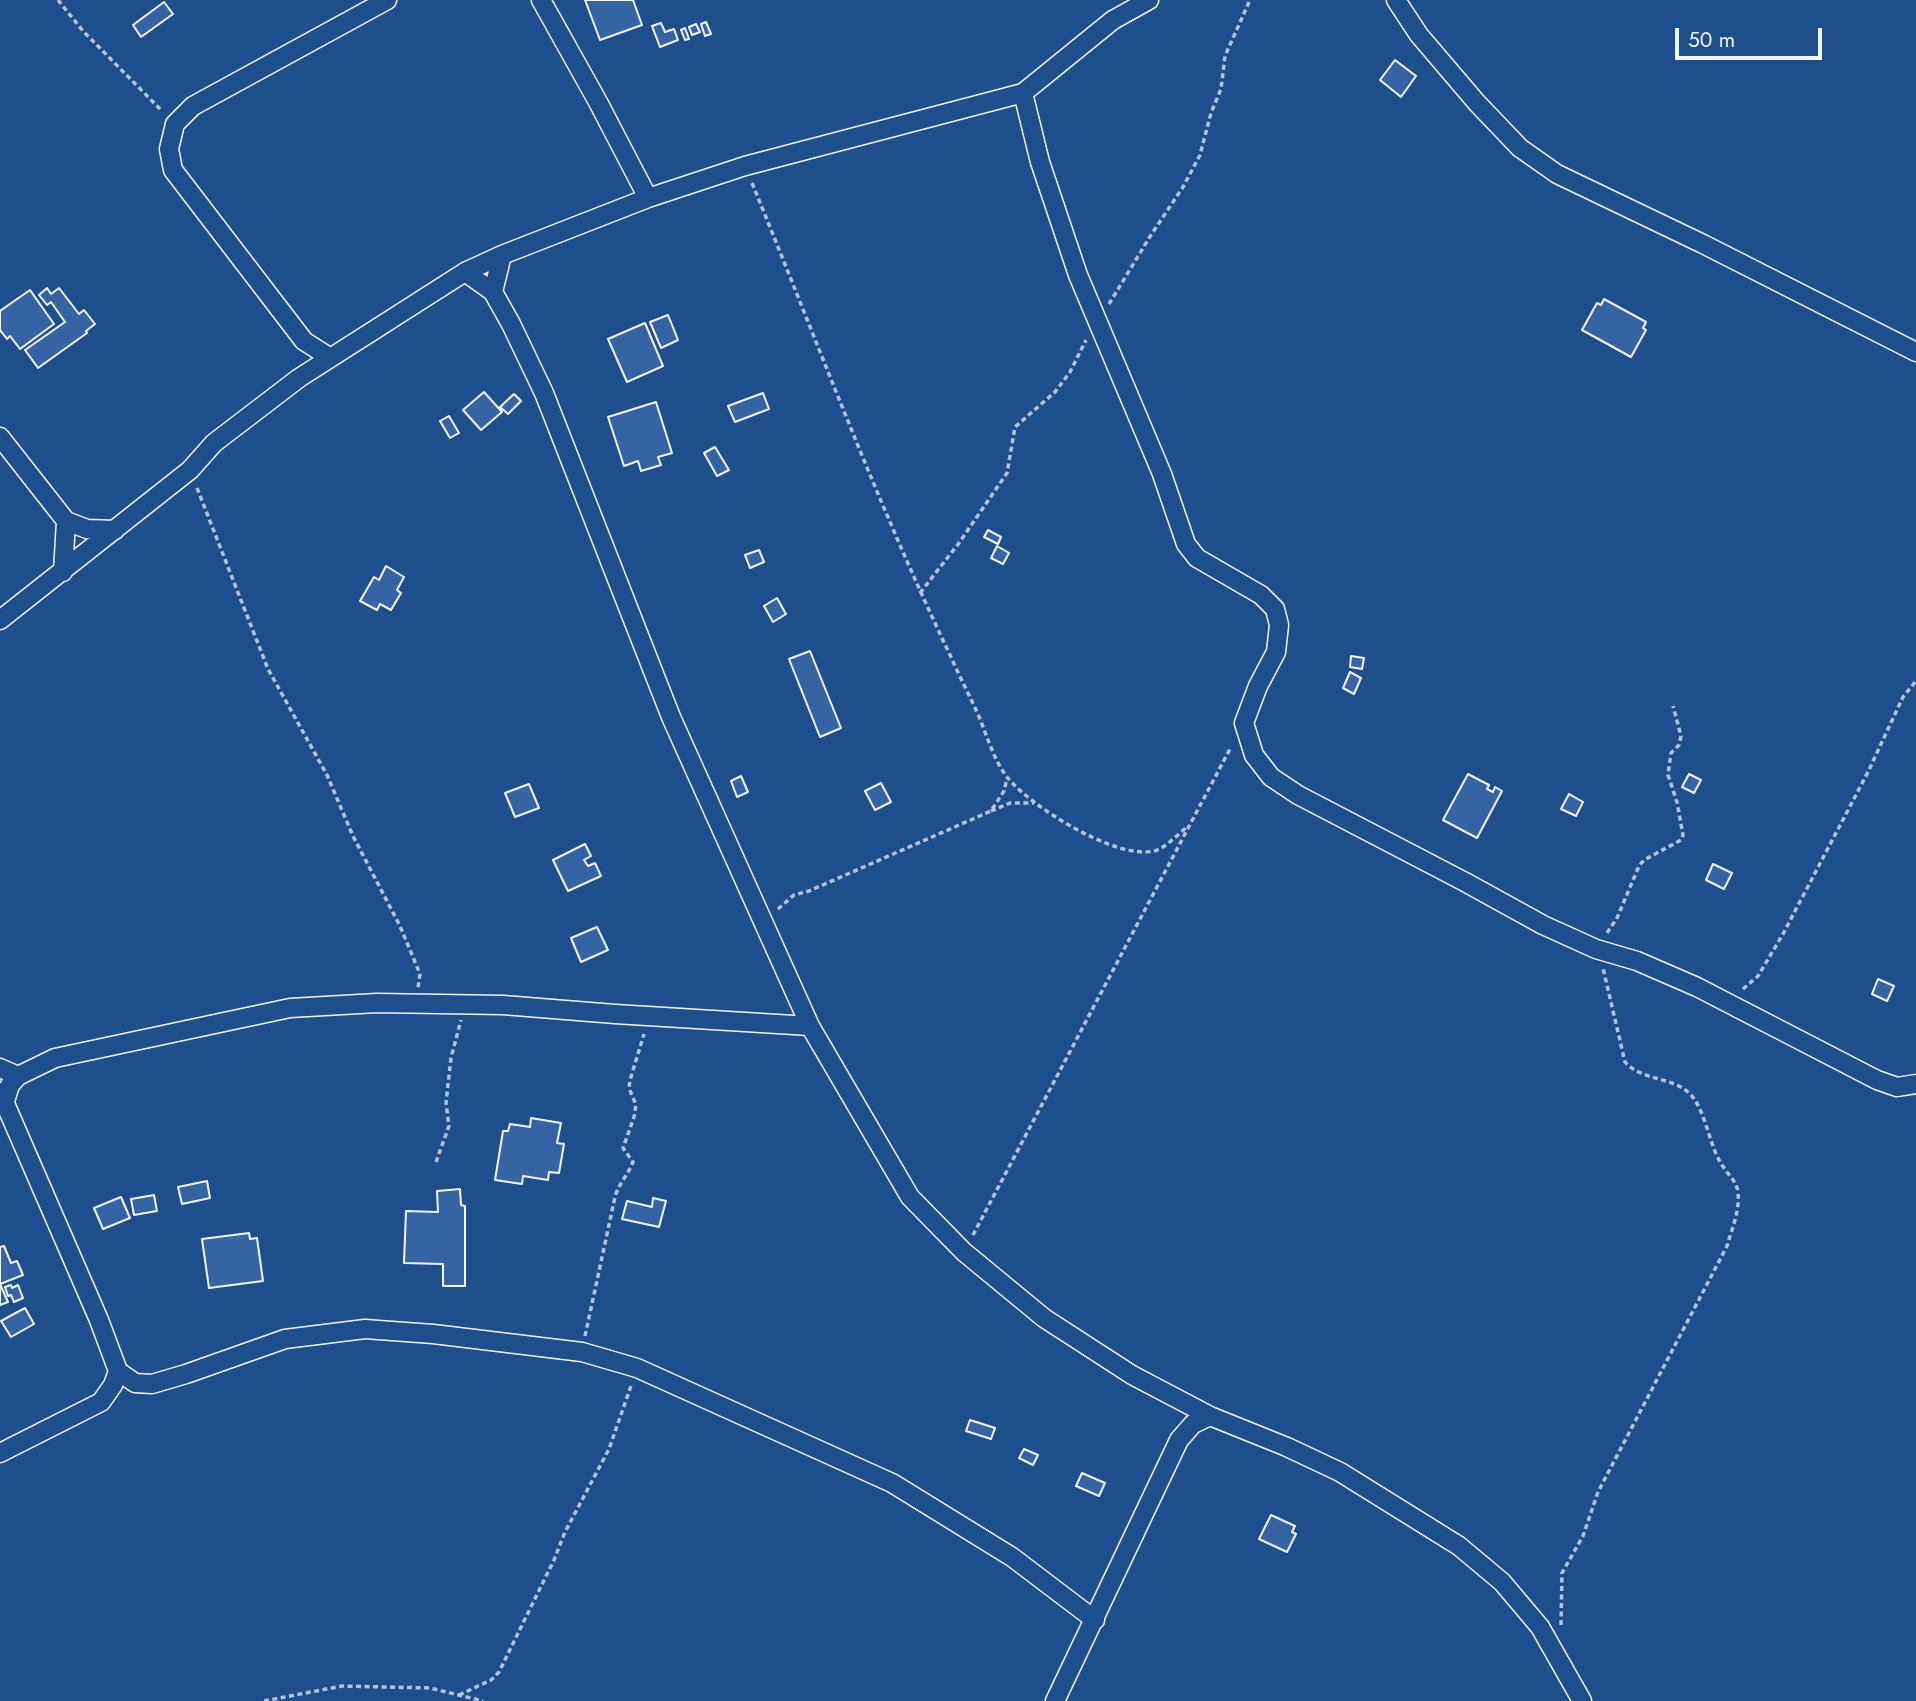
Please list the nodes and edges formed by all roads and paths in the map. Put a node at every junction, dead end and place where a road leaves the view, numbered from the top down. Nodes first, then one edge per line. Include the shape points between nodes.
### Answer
1 (58, 0) edge
2 (387, 0) edge
3 (541, 0) edge
4 (1149, 0) edge
5 (1250, 0) edge
6 (1396, 0) edge
7 (1023, 93) junction
8 (175, 124) junction
9 (745, 166) junction
10 (648, 198) junction
11 (502, 255) junction
12 (465, 272) junction
13 (493, 292) junction
14 (1098, 322) junction
15 (304, 341) junction
16 (1916, 352) edge
17 (329, 357) junction
18 (299, 378) junction
19 (0, 437) edge
20 (190, 470) junction
21 (66, 521) junction
22 (115, 530) junction
23 (63, 572) junction
24 (920, 593) junction
25 (0, 621) edge
26 (1916, 681) edge
27 (1673, 706) dead end
28 (1244, 723) junction
29 (1007, 778) junction
30 (1037, 803) junction
31 (990, 811) junction
32 (1188, 826) junction
33 (767, 929) junction
34 (1596, 949) junction
35 (1725, 1002) junction
36 (463, 1004) junction
37 (412, 1005) junction
38 (650, 1015) junction
39 (810, 1027) junction
40 (0, 1068) edge
41 (18, 1076) junction
42 (1916, 1084) edge
43 (2, 1096) edge
44 (436, 1162) dead end
45 (964, 1252) junction
46 (582, 1352) junction
47 (637, 1368) junction
48 (118, 1371) junction
49 (1210, 1416) junction
50 (0, 1453) edge
51 (1095, 1620) junction
52 (1560, 1625) dead end
53 (459, 1695) junction
54 (264, 1701) edge
55 (483, 1701) edge
56 (1055, 1701) edge
57 (1582, 1701) edge

1 - 8 path
2 - 8 street via 193,106
3 - 10 street
4 - 7 street via 1113,20
5 - 14 path via 1225,56 1221,89 1200,155
6 - 16 street via 1419,36 1477,103 1520,148 1557,174
7 - 9 street
7 - 14 street via 1040,162
8 - 15 street via 169,149 173,170
9 - 10 street
9 - 24 path
10 - 11 street
11 - 12 street
11 - 13 street
12 - 13 street
12 - 17 street
13 - 33 street via 544,393 671,717
14 - 24 path via 1055,392 1015,427 1007,473
14 - 28 street via 1186,544 1198,558 1261,595 1275,610 1279,625 1276,652
15 - 17 street
15 - 18 street
17 - 18 street
18 - 20 street via 214,443
19 - 21 street
20 - 22 street
20 - 37 path via 268,669 327,775 420,974
21 - 22 street via 87,529
21 - 23 street
22 - 23 street
23 - 25 street
24 - 29 path
26 - 35 path via 1903,697 1777,944 1758,975
27 - 34 path via 1681,736 1671,753 1668,775 1683,835 1639,866 1617,918
28 - 32 path
28 - 34 street via 1254,755 1271,777 1298,795
29 - 30 path
29 - 31 path
30 - 31 path via 1010,803
30 - 32 path via 1073,828 1111,846 1140,853 1158,850
31 - 33 path via 794,895 780,905
32 - 45 path
33 - 39 street
34 - 35 street via 1637,961
34 - 52 path via 1625,1062 1634,1072 1674,1084 1697,1102 1709,1140 1737,1188 1739,1206 1727,1245 1598,1492 1583,1536 1562,1573
35 - 42 street via 1877,1080 1897,1087
36 - 37 street
36 - 38 street
36 - 44 path via 451,1058 446,1103 449,1126
37 - 41 street via 290,1008 55,1058
38 - 39 street
38 - 46 path via 629,1088 636,1105 623,1148 633,1162 615,1197
39 - 45 street via 911,1197
40 - 41 street
41 - 43 street
43 - 48 street
45 - 49 street via 1044,1318 1132,1375
46 - 47 street
46 - 48 street via 365,1329 285,1339 152,1384 135,1382
47 - 51 street via 892,1483 1012,1558
47 - 53 path via 609,1449 499,1672
48 - 50 street via 101,1402
49 - 51 street via 1193,1424 1179,1440
49 - 57 street via 1340,1472 1459,1546 1502,1581 1540,1627
51 - 56 street
53 - 54 path via 430,1688 342,1686
53 - 55 path

